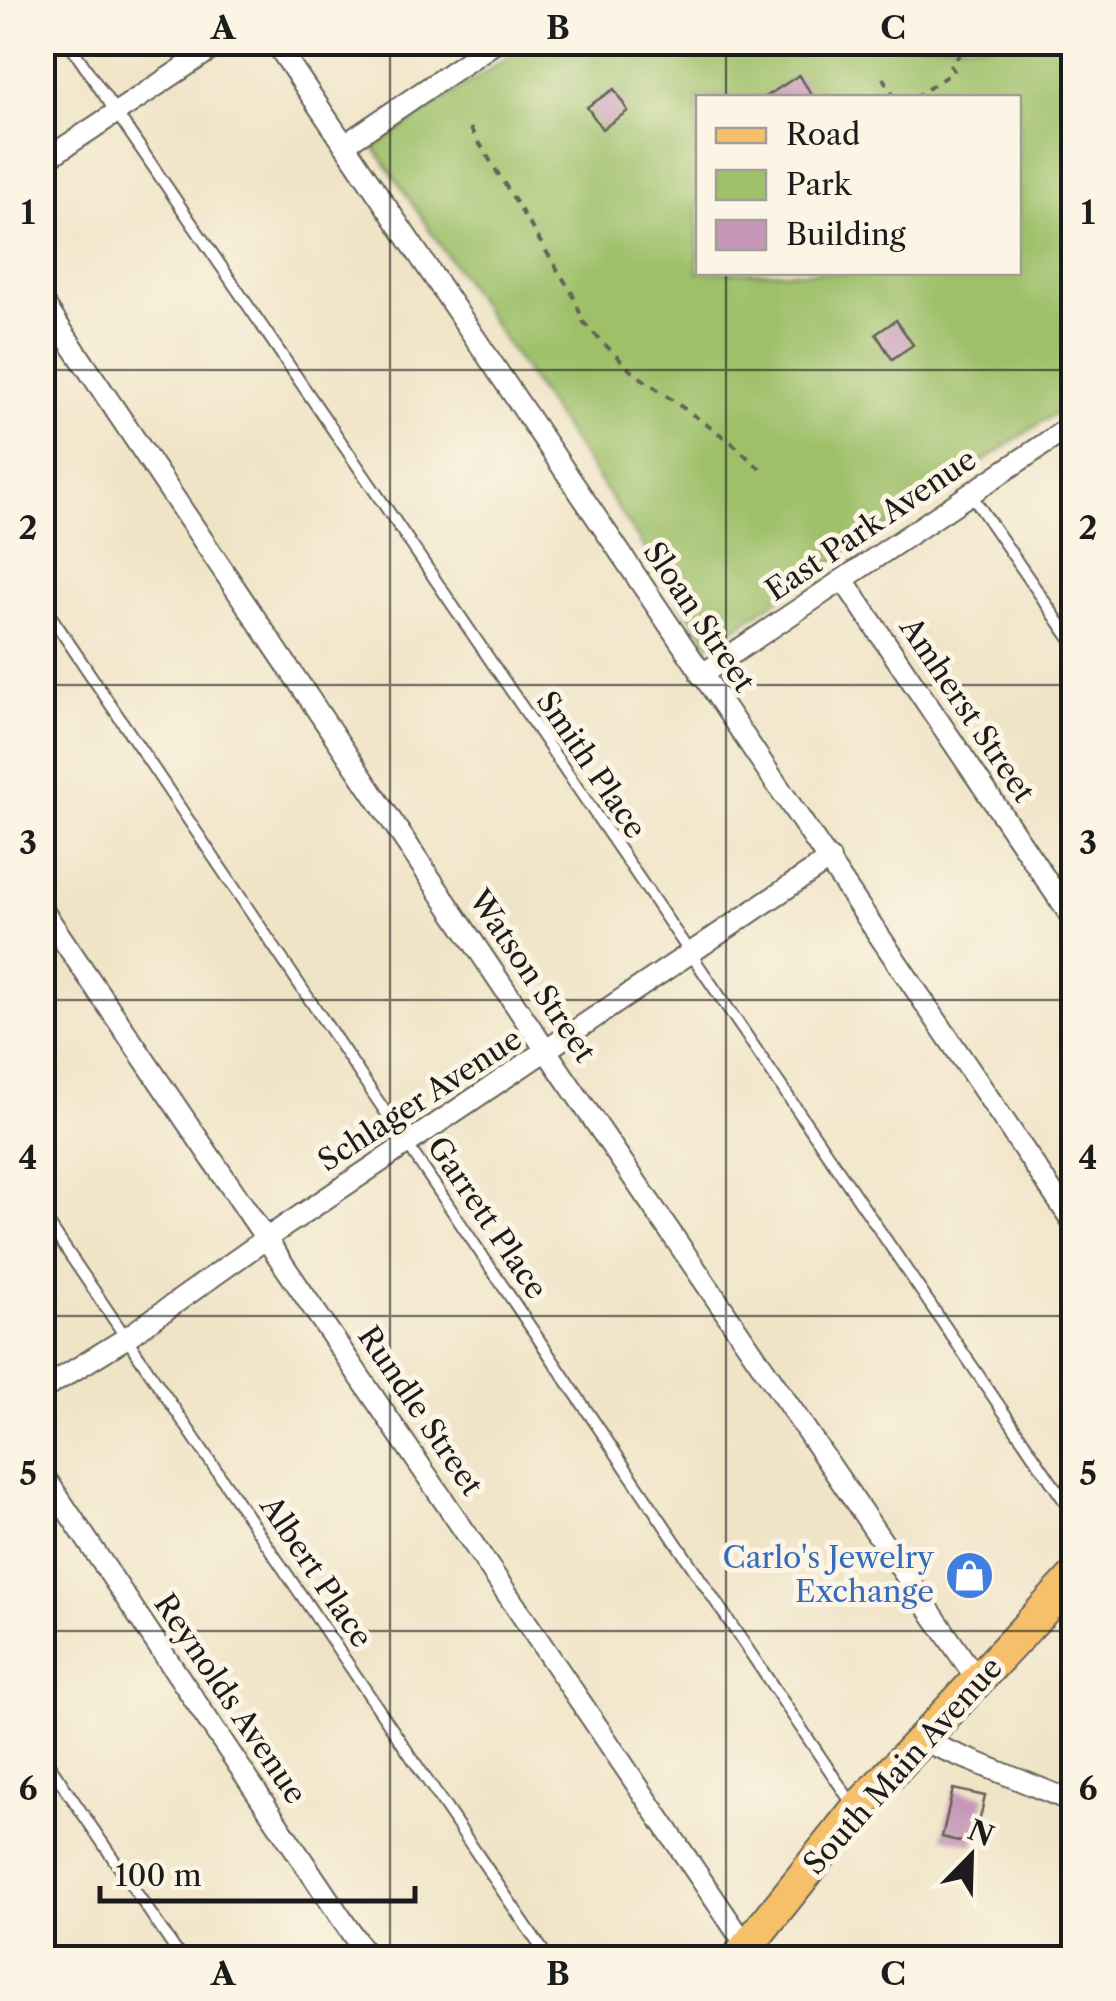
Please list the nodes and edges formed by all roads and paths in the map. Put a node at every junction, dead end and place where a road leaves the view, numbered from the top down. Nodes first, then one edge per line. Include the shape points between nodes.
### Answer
1 (68, 42) edge
2 (222, 42) edge
3 (275, 42) edge
4 (971, 42) edge
5 (1008, 42) edge
6 (1024, 42) edge
7 (488, 45) edge
8 (883, 78) dead end
9 (893, 95) edge
10 (918, 95) edge
11 (116, 114) junction
12 (470, 128) dead end
13 (344, 145) junction
14 (42, 162) edge
15 (42, 301) edge
16 (1074, 424) edge
17 (760, 469) dead end
18 (970, 493) junction
19 (844, 582) junction
20 (42, 603) edge
21 (1074, 644) edge
22 (701, 675) junction
23 (830, 859) junction
24 (42, 909) edge
25 (1074, 921) edge
26 (689, 954) junction
27 (547, 1052) junction
28 (406, 1144) junction
29 (42, 1214) edge
30 (1074, 1224) edge
31 (268, 1238) junction
32 (126, 1338) junction
33 (42, 1390) edge
34 (42, 1473) edge
35 (1074, 1514) edge
36 (1074, 1577) edge
37 (978, 1681) junction
38 (923, 1741) junction
39 (42, 1754) edge
40 (1074, 1802) edge
41 (856, 1810) junction
42 (742, 1953) edge
43 (181, 1958) edge
44 (368, 1958) edge
45 (548, 1958) edge

1 - 11 lane, Smith Place
2 - 11 street
3 - 13 street, Sloan Street
4 - 10 path via 950,64 954,70
5 - 6 path via 1014,48
7 - 13 street
8 - 9 path
11 - 14 street
11 - 26 lane, Smith Place
12 - 17 path via 584,324 630,370
13 - 22 street, Sloan Street
15 - 27 street, Watson Street
16 - 18 street, East Park Avenue
18 - 19 street, East Park Avenue
18 - 21 lane
19 - 22 street, East Park Avenue
19 - 25 street, Amherst Street
20 - 28 lane, Garrett Place
22 - 23 street, Sloan Street
23 - 26 street, Schlager Avenue
23 - 30 street, Sloan Street
24 - 31 street, Rundle Street
26 - 27 street, Schlager Avenue
26 - 35 lane, Smith Place
27 - 28 street, Schlager Avenue
27 - 37 street, Watson Street
28 - 31 street, Schlager Avenue
28 - 41 lane, Garrett Place
29 - 32 lane, Albert Place
31 - 32 street, Schlager Avenue
31 - 42 street, Rundle Street
32 - 33 street, Schlager Avenue
32 - 45 lane, Albert Place
34 - 44 street, Reynolds Avenue
36 - 37 main road, South Main Avenue
37 - 38 main road, South Main Avenue
38 - 40 street
38 - 41 main road, South Main Avenue
39 - 43 lane
41 - 42 main road, South Main Avenue

